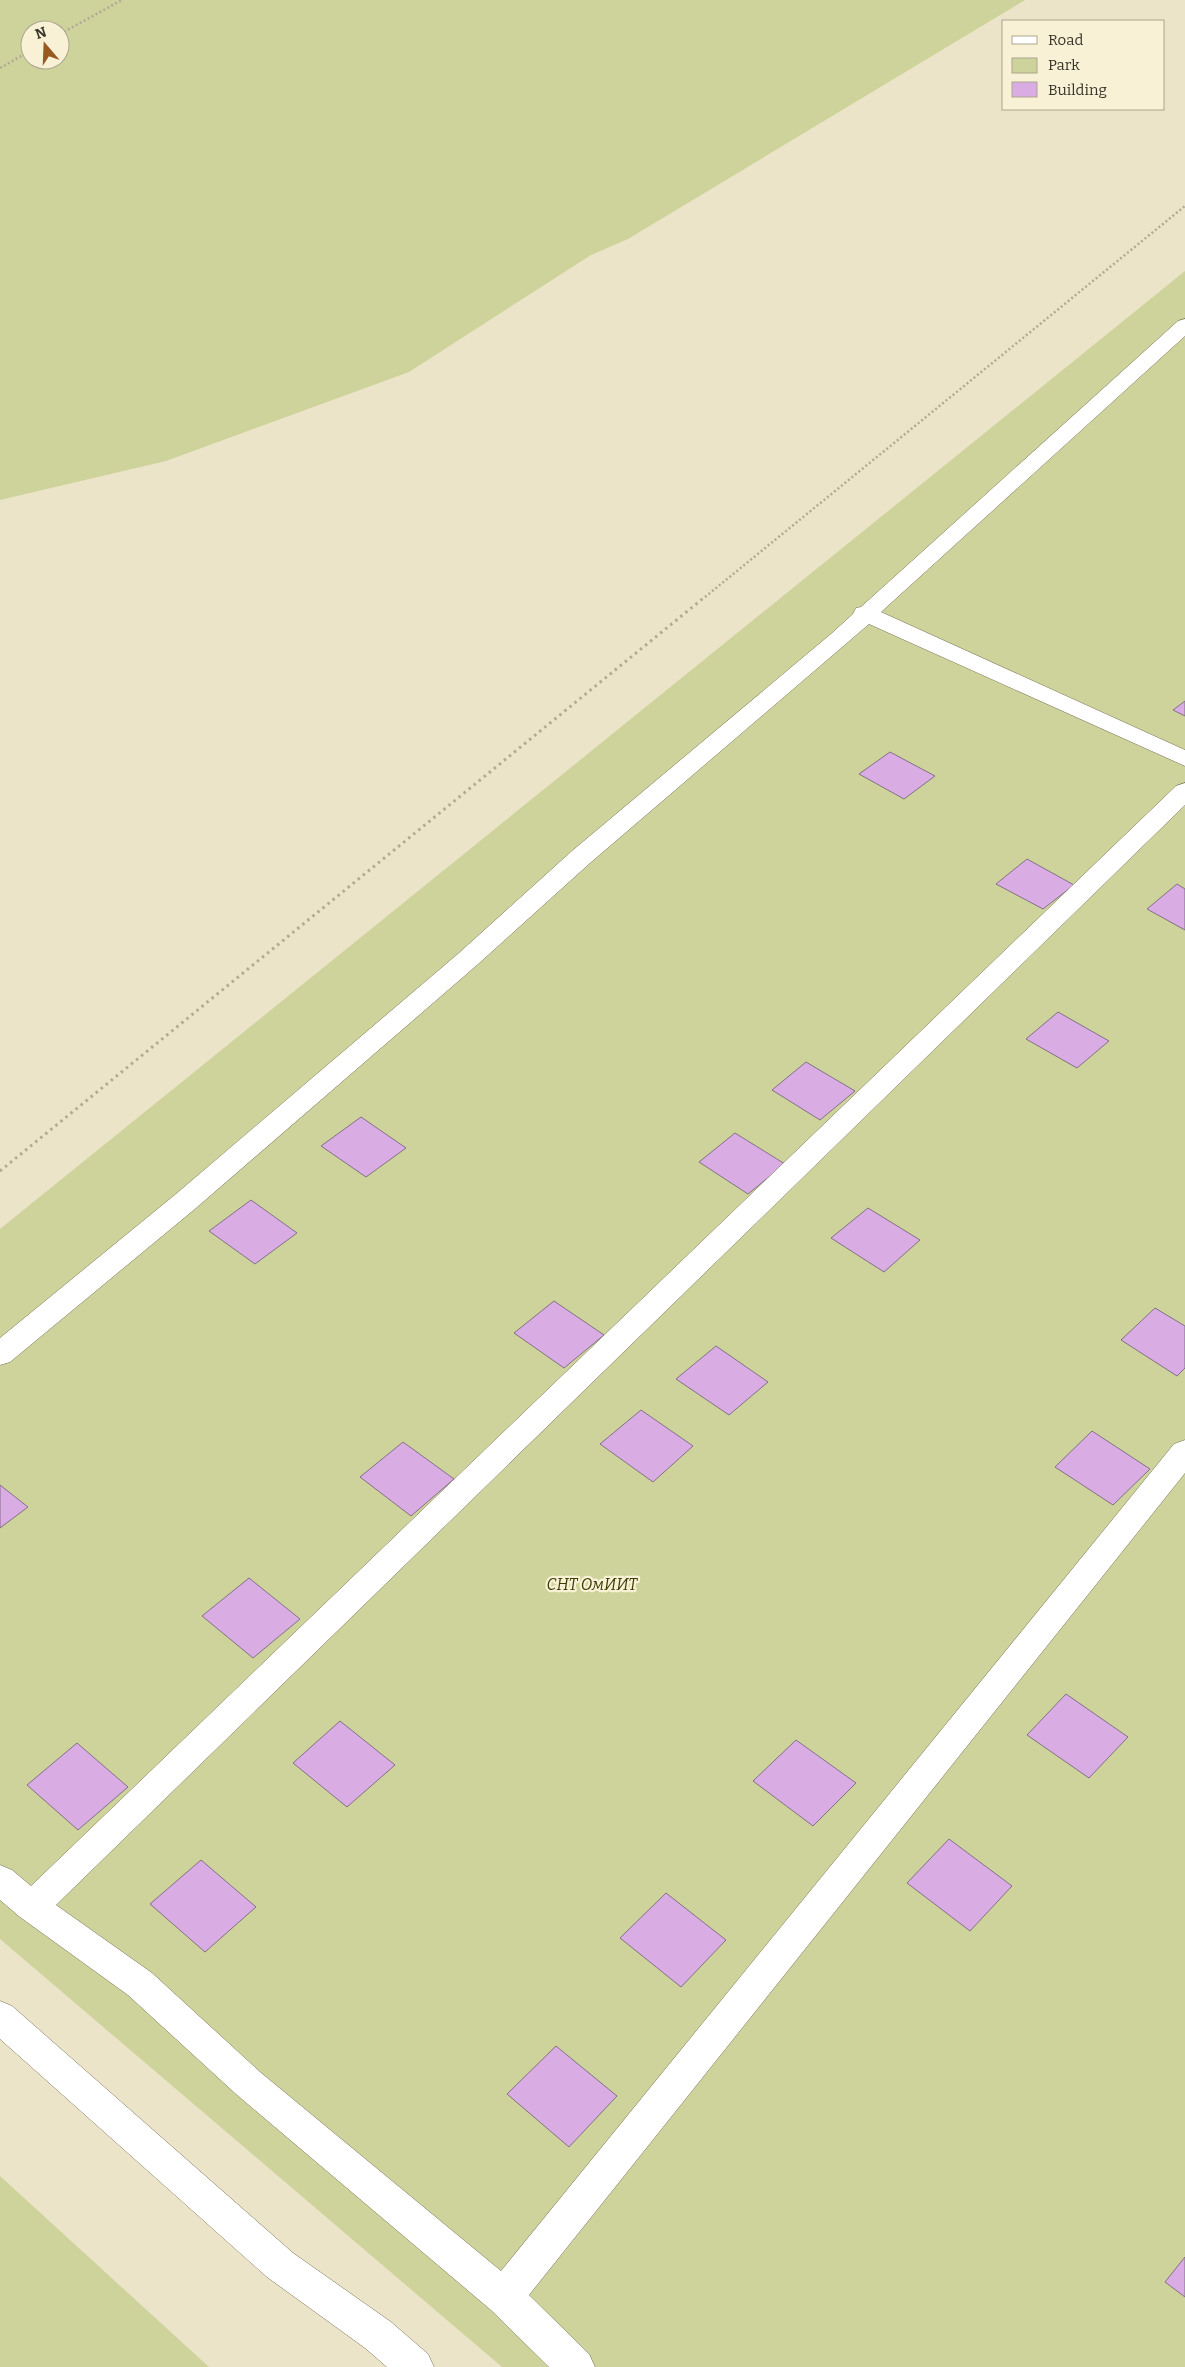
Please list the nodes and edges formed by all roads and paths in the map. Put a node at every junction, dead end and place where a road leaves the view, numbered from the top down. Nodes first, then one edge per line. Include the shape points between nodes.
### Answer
1 (122, 0) edge
2 (70, 29) edge
3 (20, 57) edge
4 (0, 68) edge
5 (1185, 206) edge
6 (1185, 326) edge
7 (864, 613) junction
8 (1185, 759) edge
9 (1185, 791) edge
10 (0, 1171) edge
11 (0, 1354) edge
12 (1185, 1452) edge
13 (0, 1880) edge
14 (32, 1907) junction
15 (0, 2017) edge
16 (504, 2297) junction
17 (415, 2367) edge
18 (576, 2367) edge

1 - 2 path
3 - 4 path
5 - 10 path
6 - 7 street
7 - 8 street
7 - 11 street via 839,638 581,857 468,959 193,1195
9 - 14 street
12 - 16 street
13 - 14 street
14 - 16 street via 140,1984 248,2083
15 - 17 street via 280,2265 378,2335
16 - 18 street

